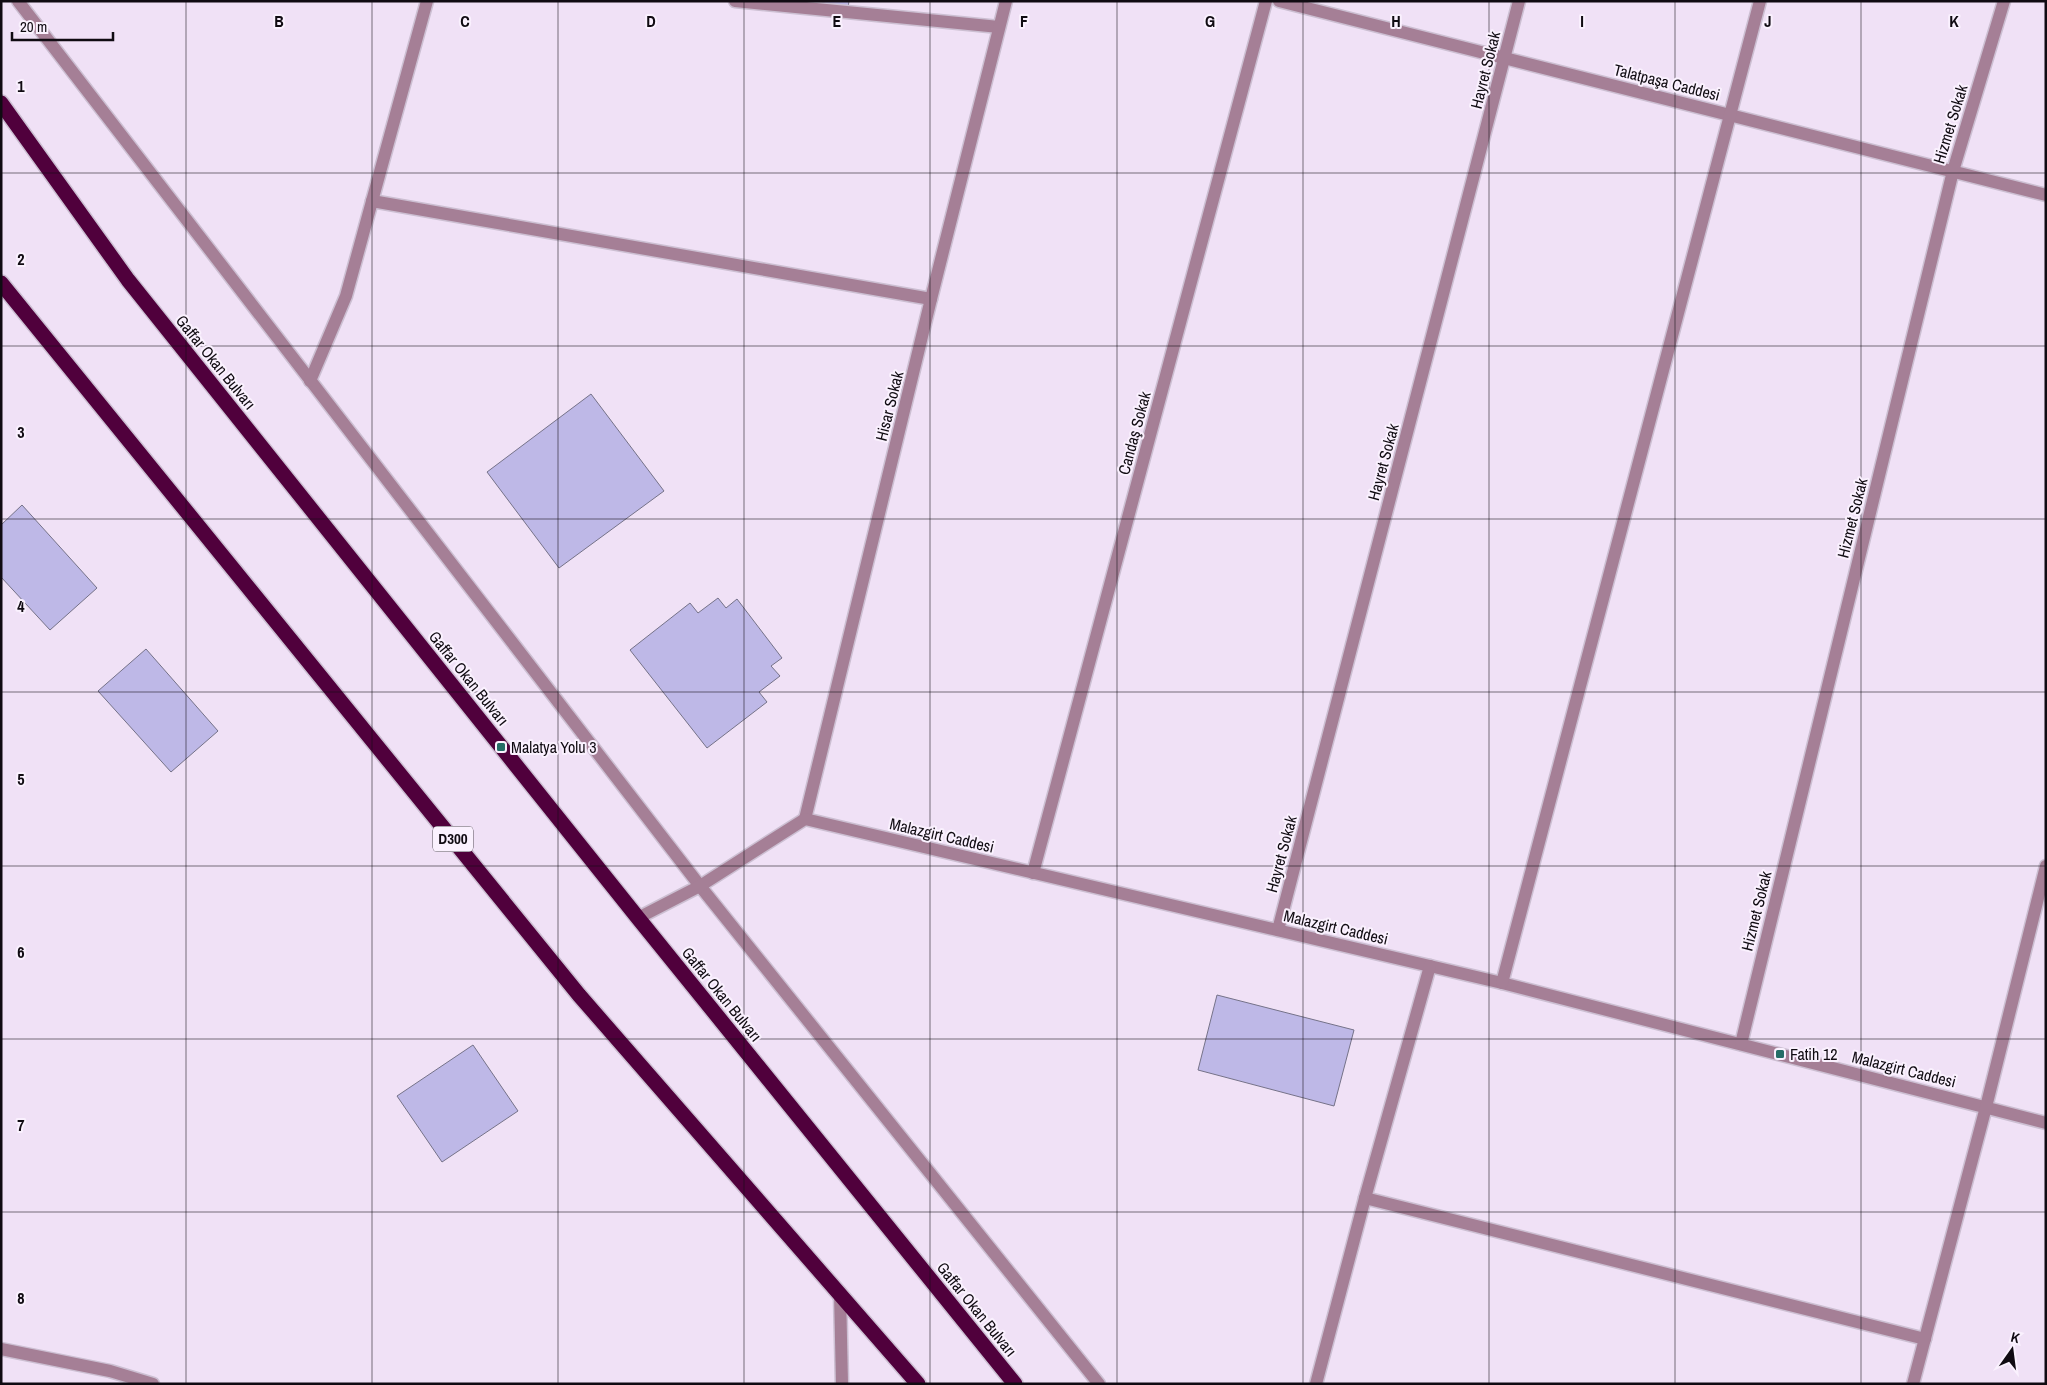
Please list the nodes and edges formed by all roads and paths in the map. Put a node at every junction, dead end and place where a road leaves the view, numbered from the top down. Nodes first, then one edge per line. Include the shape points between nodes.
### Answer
1 (18, 1) edge
2 (426, 1) edge
3 (735, 1) edge
4 (1006, 1) edge
5 (1266, 1) edge
6 (1279, 1) edge
7 (1519, 1) edge
8 (1760, 1) edge
9 (2004, 1) edge
10 (999, 27) junction
11 (1505, 58) junction
12 (1, 103) edge
13 (1730, 115) junction
14 (1953, 172) junction
15 (2046, 195) edge
16 (372, 201) junction
17 (1, 283) edge
18 (931, 299) junction
19 (310, 381) junction
20 (805, 819) junction
21 (2046, 866) edge
22 (1033, 873) junction
23 (700, 886) junction
24 (638, 918) junction
25 (1278, 930) junction
26 (1430, 966) junction
27 (1502, 983) junction
28 (1741, 1044) junction
29 (1986, 1107) junction
30 (2046, 1122) edge
31 (1365, 1198) junction
32 (840, 1293) junction
33 (1924, 1339) junction
34 (1, 1349) edge
35 (153, 1384) edge
36 (842, 1384) edge
37 (918, 1384) edge
38 (1015, 1384) edge
39 (1099, 1384) edge
40 (1316, 1384) edge
41 (1913, 1384) edge

1 - 19 street
2 - 16 street
3 - 10 street
4 - 10 street, Hisar Sokak
5 - 22 street, Candaş Sokak
6 - 11 street, Talatpaşa Caddesi
7 - 11 street, Hayret Sokak
8 - 13 street
9 - 14 street, Hizmet Sokak
10 - 18 street, Hisar Sokak
11 - 13 street, Talatpaşa Caddesi
11 - 25 street, Hayret Sokak
12 - 24 highway, Gaffar Okan Bulvarı via 128,280
13 - 14 street, Talatpaşa Caddesi
13 - 27 street
14 - 15 street, Talatpaşa Caddesi
14 - 28 street, Hizmet Sokak
16 - 18 street
16 - 19 street via 346,296
17 - 32 highway, D300 via 580,995
18 - 20 street, Hisar Sokak
19 - 23 street
20 - 22 street, Malazgirt Caddesi
20 - 23 street
21 - 29 street
22 - 25 street, Malazgirt Caddesi
23 - 24 street
23 - 39 street
24 - 38 highway, Gaffar Okan Bulvarı
25 - 26 street, Malazgirt Caddesi
26 - 27 street, Malazgirt Caddesi
26 - 31 street
27 - 28 street, Malazgirt Caddesi
28 - 29 street, Malazgirt Caddesi
29 - 30 street, Malazgirt Caddesi
29 - 33 street
31 - 33 street
31 - 40 street
32 - 36 street
32 - 37 highway, D300
33 - 41 street
34 - 35 street via 110,1370

